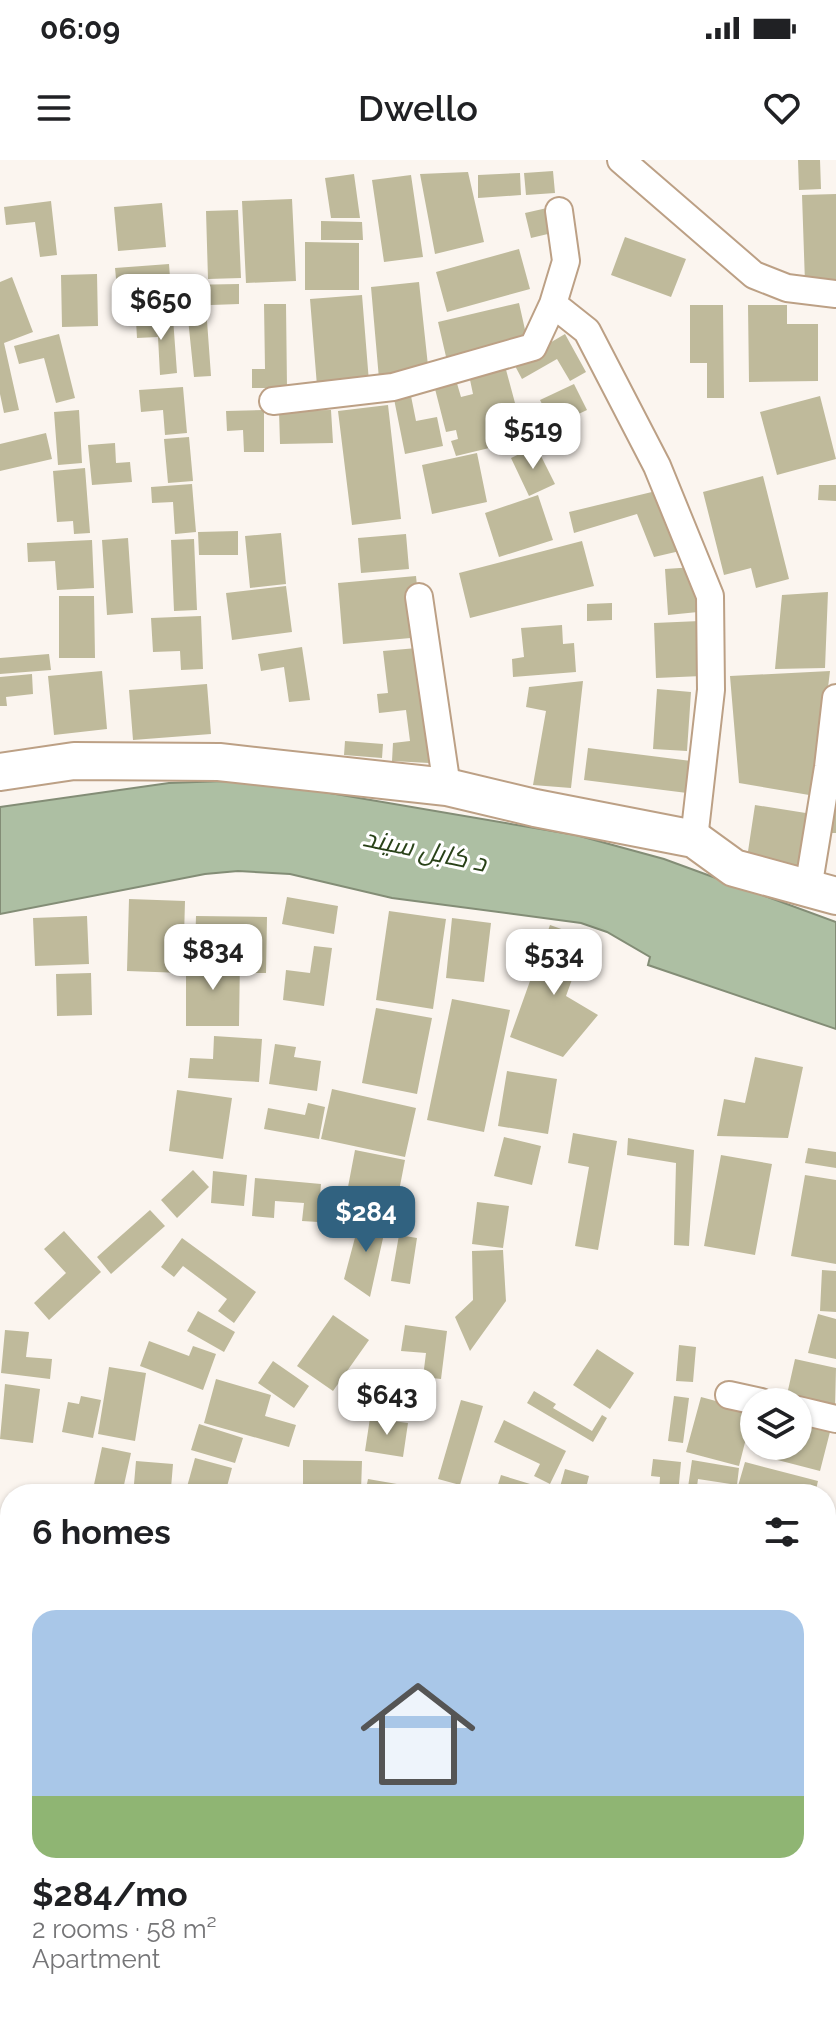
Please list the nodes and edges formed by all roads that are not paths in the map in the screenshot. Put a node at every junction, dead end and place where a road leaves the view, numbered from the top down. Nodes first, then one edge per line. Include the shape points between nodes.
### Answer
1 (621, 160) edge
2 (559, 211) dead end
3 (836, 294) edge
4 (553, 304) junction
5 (273, 401) dead end
6 (419, 597) dead end
7 (836, 698) edge
8 (0, 772) edge
9 (447, 787) junction
10 (694, 839) junction
11 (822, 892) edge
12 (729, 1395) dead end
13 (740, 1397) edge
14 (812, 1413) edge
15 (836, 1419) edge

1 - 3 street via 754,275 787,288
2 - 4 street via 566,261
4 - 5 street via 533,347 505,357 393,387
4 - 10 street via 587,331 657,466 710,596 711,690
6 - 9 street
7 - 11 street
8 - 9 street via 74,761 219,762
9 - 10 street
10 - 11 street via 734,868
12 - 13 street
14 - 15 street

